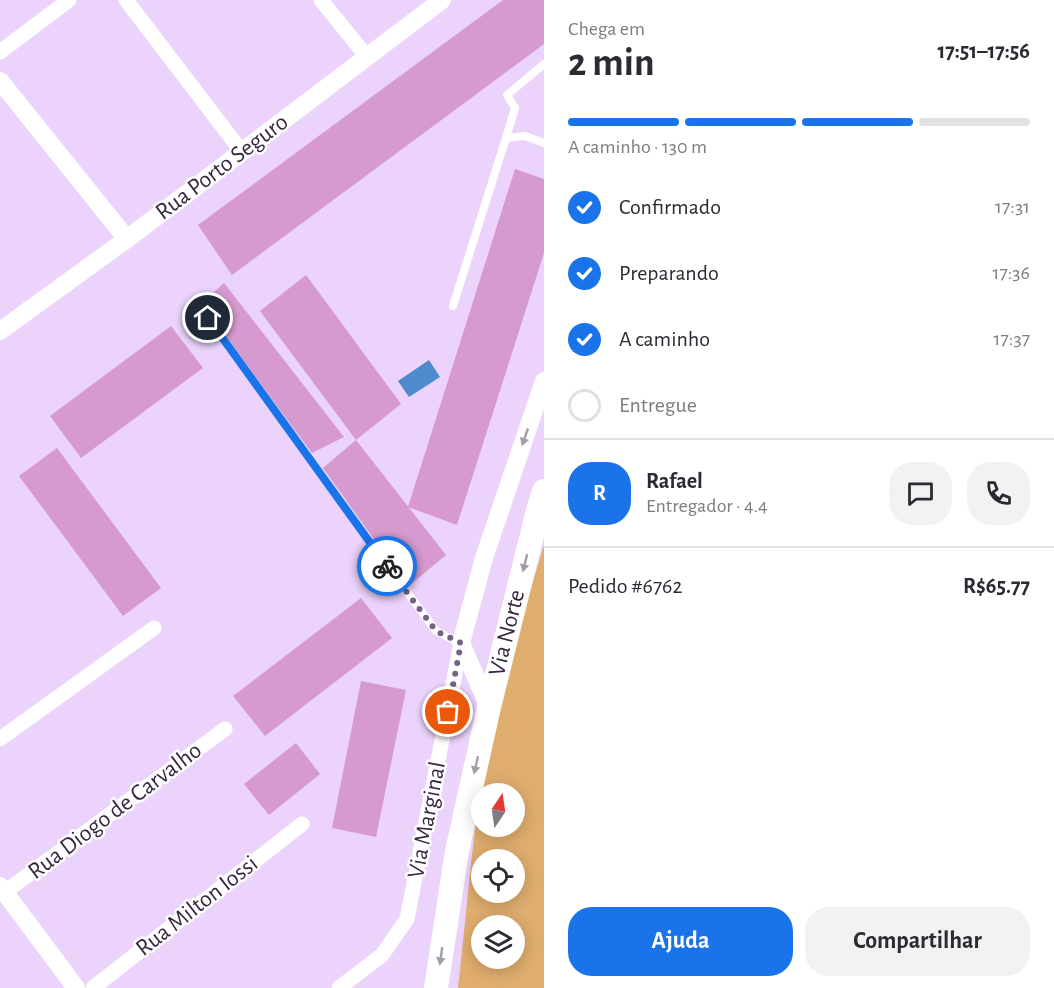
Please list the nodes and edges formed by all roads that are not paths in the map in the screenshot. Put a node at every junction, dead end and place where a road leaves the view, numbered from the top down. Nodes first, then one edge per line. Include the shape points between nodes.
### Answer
1 (69, 0) edge
2 (126, 0) edge
3 (321, 0) edge
4 (442, 0) edge
5 (0, 52) edge
6 (367, 57) junction
7 (544, 64) edge
8 (0, 81) edge
9 (506, 138) junction
10 (544, 143) edge
11 (242, 152) junction
12 (127, 239) junction
13 (453, 306) dead end
14 (208, 318) dead end
15 (0, 331) edge
16 (544, 381) edge
17 (544, 490) edge
18 (154, 628) dead end
19 (461, 643) junction
20 (489, 708) junction
21 (225, 729) dead end
22 (0, 739) edge
23 (302, 824) dead end
24 (2, 889) edge
25 (75, 988) edge
26 (93, 988) edge
27 (339, 988) edge
28 (436, 988) edge

1 - 5 street
2 - 11 street
3 - 6 street
4 - 6 street, Rua Porto Seguro
6 - 11 street, Rua Porto Seguro
7 - 9 lane via 507,95 515,108
8 - 12 street
9 - 10 lane via 525,136
9 - 13 lane
11 - 12 street, Rua Porto Seguro
12 - 15 street, Rua Porto Seguro
14 - 19 lane via 436,631
16 -> 19 street via 484,558
17 -> 20 main road, Via Norte
18 - 22 street
19 - 20 street
19 - 27 street, Via Marginal via 407,919 382,955
20 -> 28 main road, Via Norte via 457,851
21 - 24 street, Rua Diogo de Carvalho
23 - 26 street, Rua Milton Iossi
24 - 25 street

